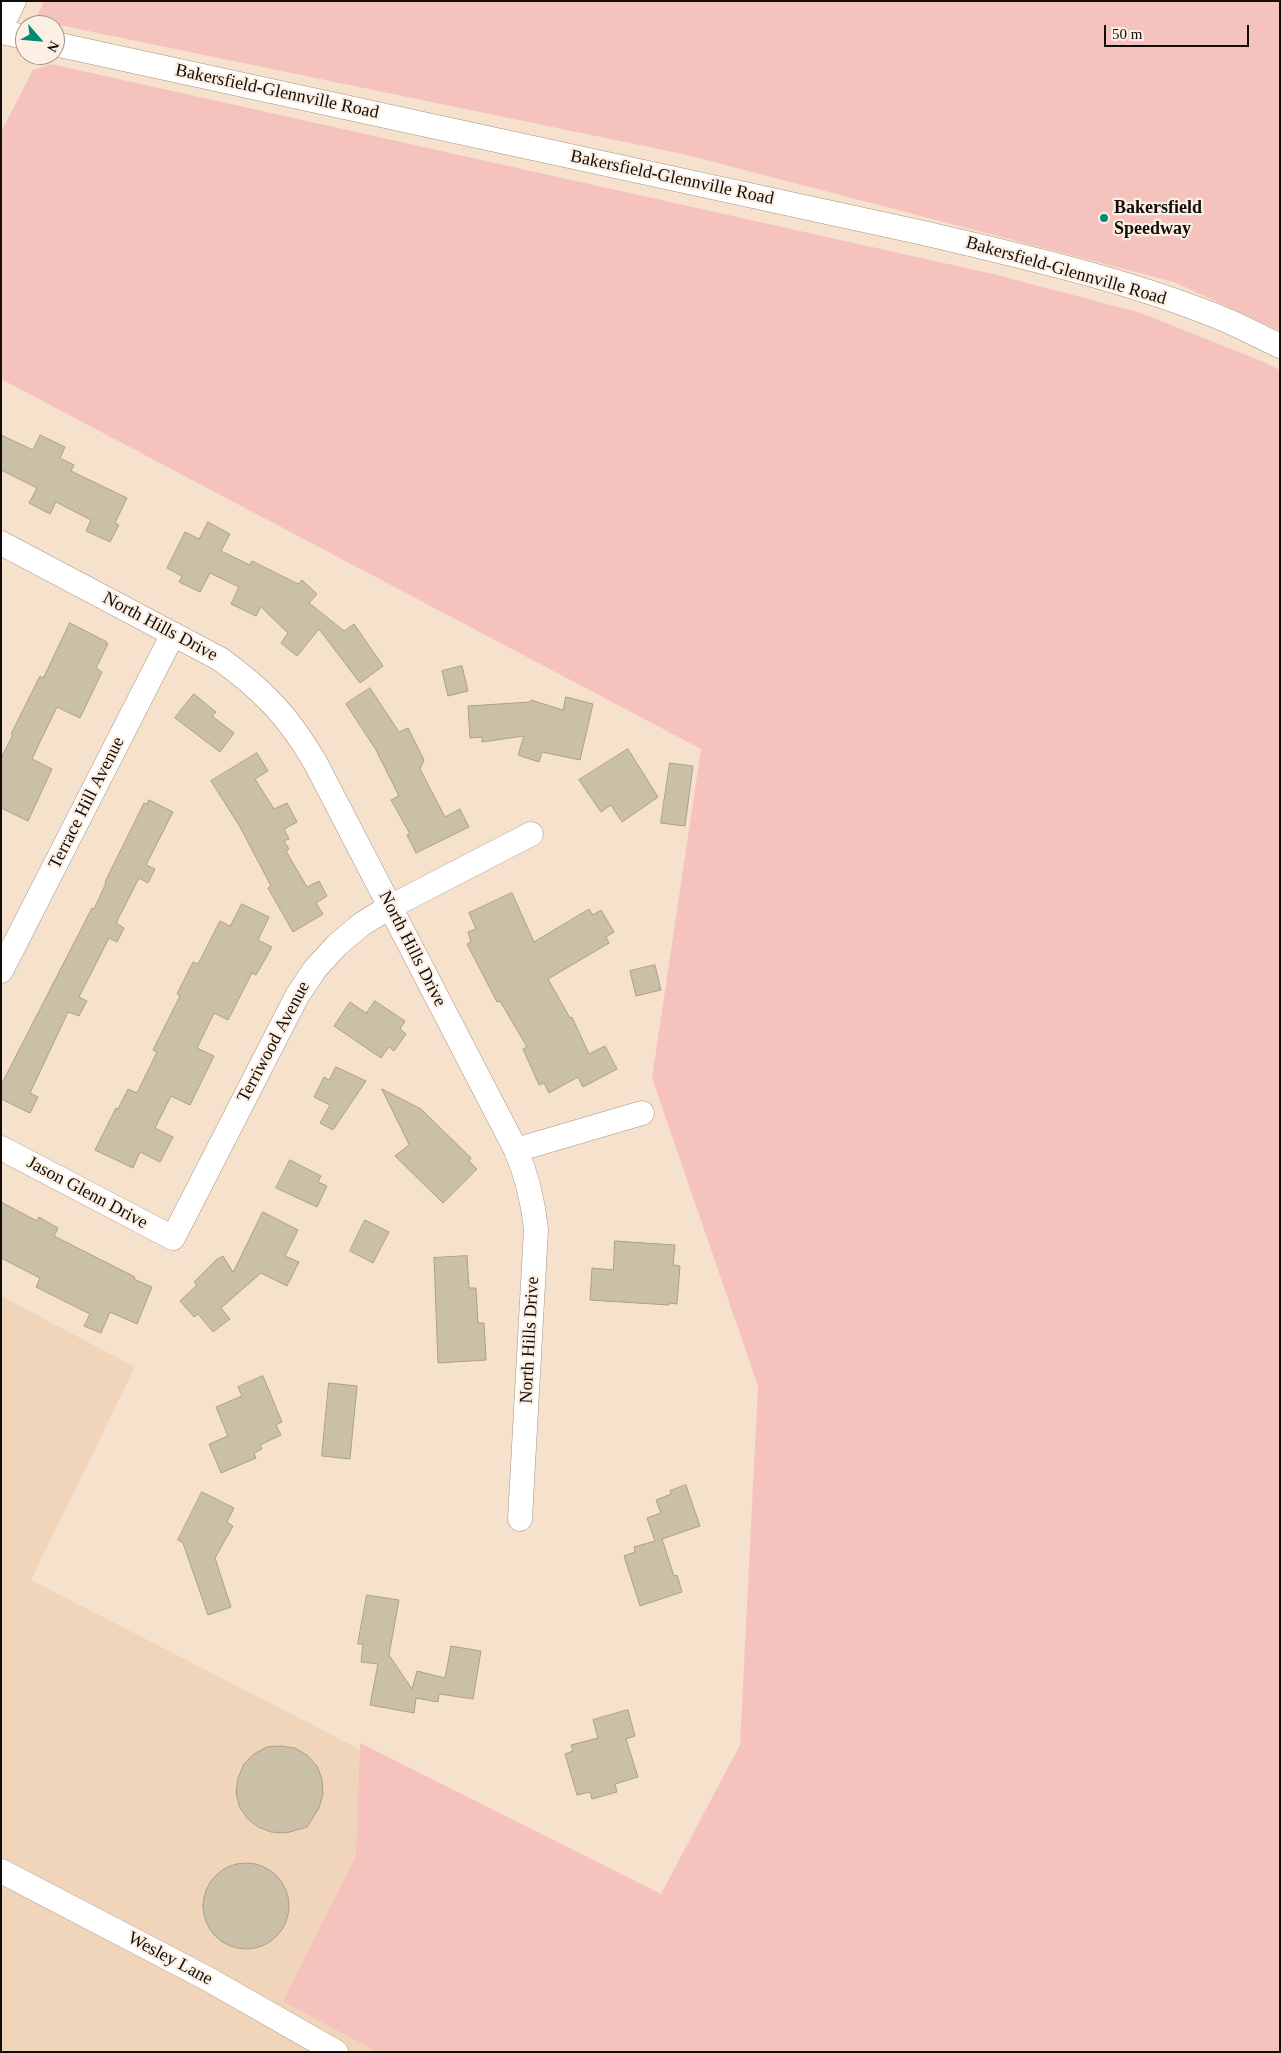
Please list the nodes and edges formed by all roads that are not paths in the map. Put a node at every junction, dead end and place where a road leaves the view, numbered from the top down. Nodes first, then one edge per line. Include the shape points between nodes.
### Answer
1 (14, 1) edge
2 (1, 27) edge
3 (1, 32) edge
4 (15, 36) edge
5 (65, 46) edge
6 (1280, 346) edge
7 (1, 543) edge
8 (173, 634) junction
9 (530, 834) dead end
10 (390, 907) junction
11 (1, 971) edge
12 (642, 1113) dead end
13 (1, 1148) edge
14 (516, 1150) junction
15 (173, 1238) joint
16 (520, 1520) dead end
17 (1, 1871) edge
18 (336, 2052) edge

1 - 2 street
3 - 4 street
5 - 6 street, Bakersfield-Glennville Road via 1051,263 1163,297 1228,321
7 - 8 street, North Hills Drive
8 - 10 street, North Hills Drive via 220,659 250,680 276,706 315,762
8 - 11 street, Terrace Hill Avenue
9 - 10 street, Terriwood Avenue
10 - 14 street, North Hills Drive
10 - 15 street, Terriwood Avenue via 337,945 297,996
12 - 14 street
13 - 15 street, Jason Glenn Drive
14 - 16 street, North Hills Drive via 533,1201 536,1229
17 - 18 street, Wesley Lane via 208,1979

